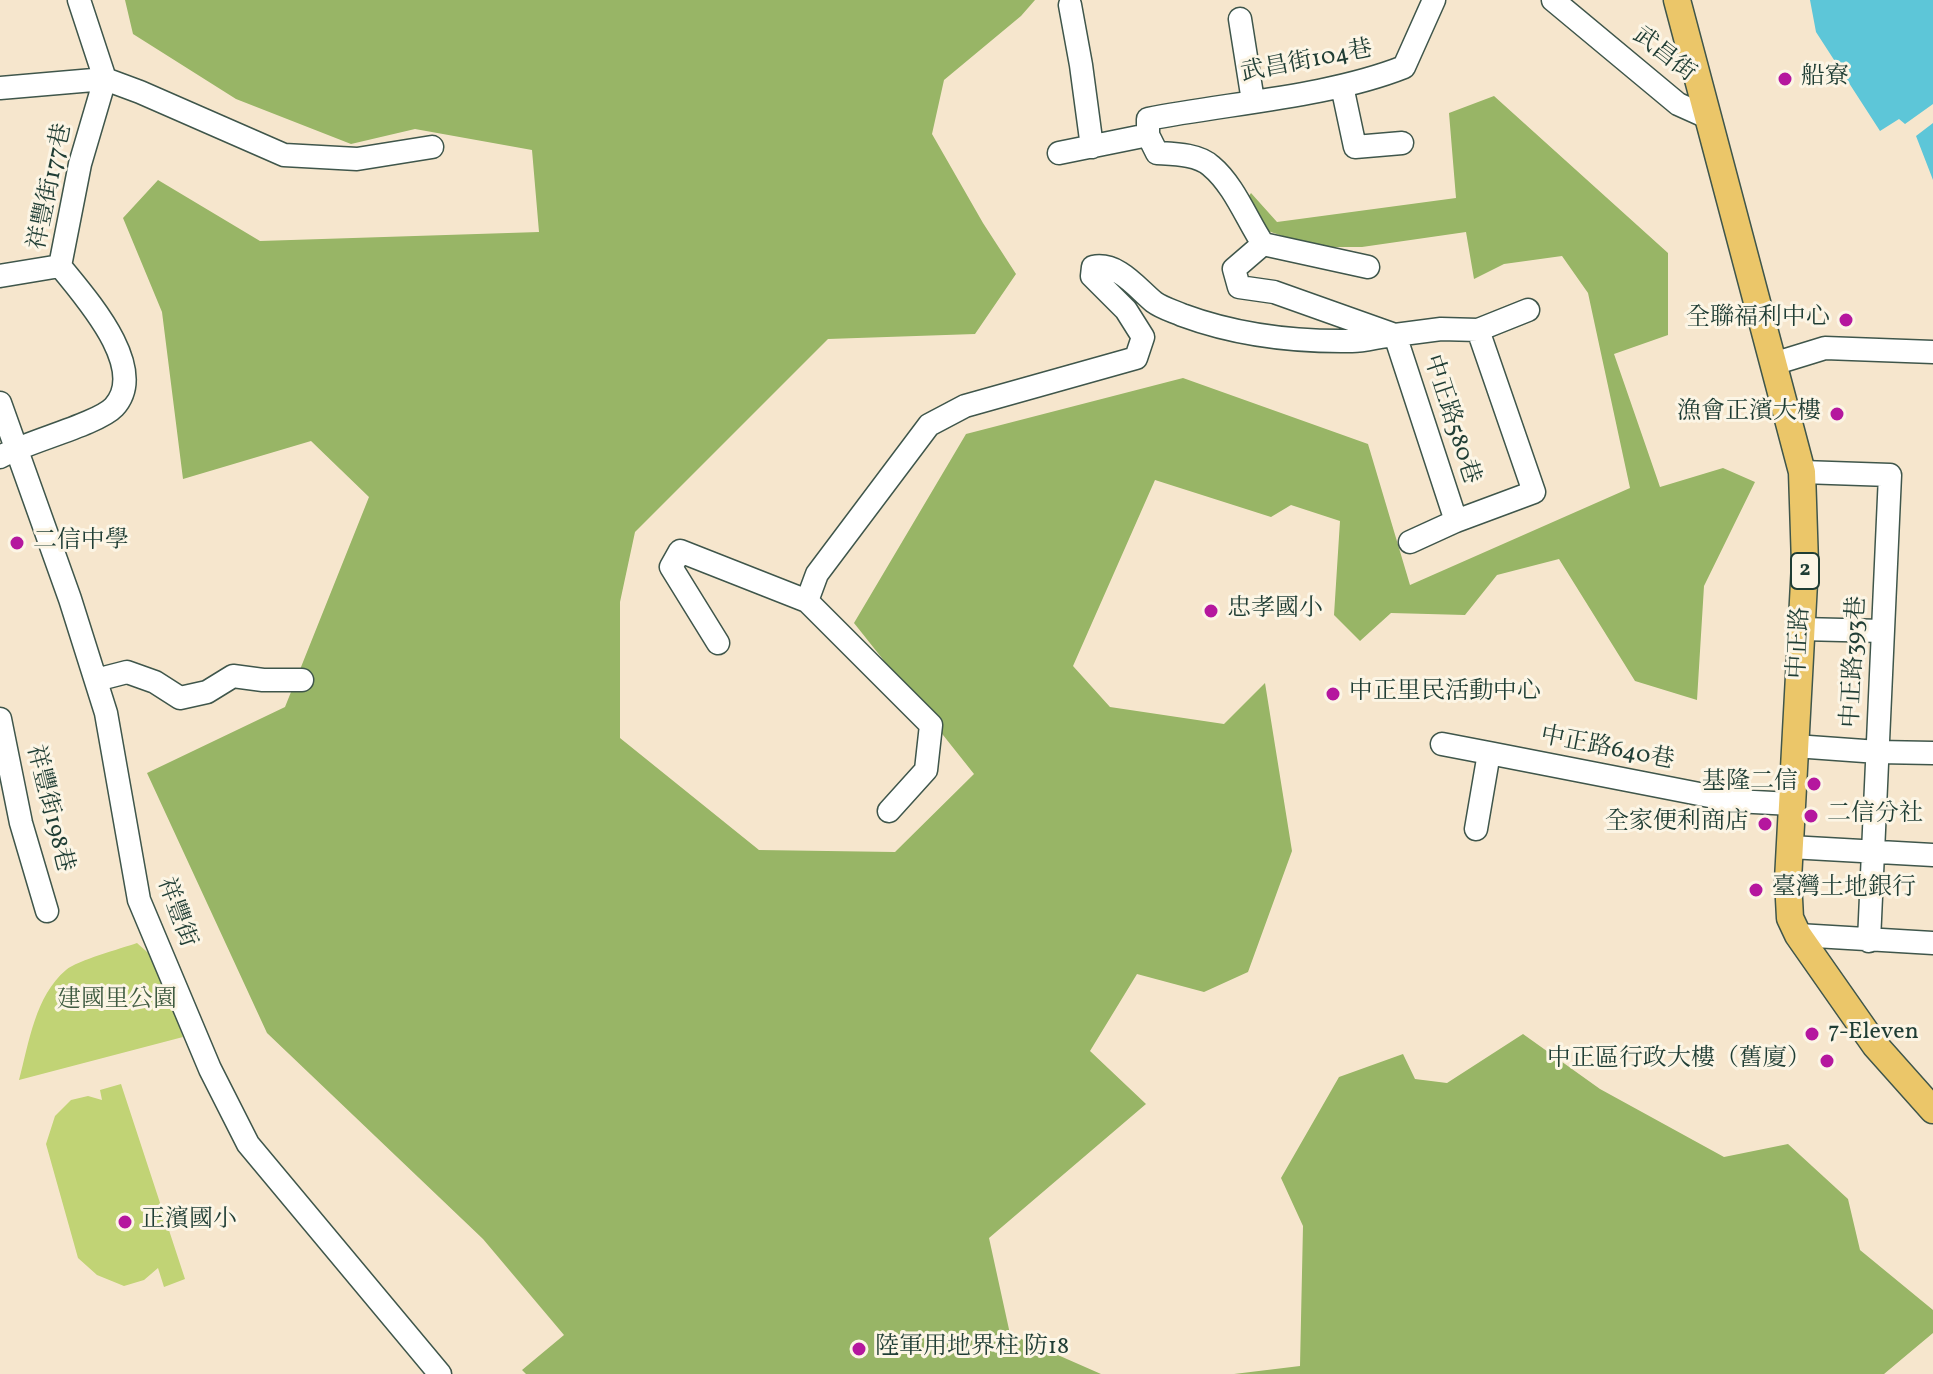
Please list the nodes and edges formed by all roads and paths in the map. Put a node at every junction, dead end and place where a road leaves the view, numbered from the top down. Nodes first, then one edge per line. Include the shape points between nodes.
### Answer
1 (79, 0) edge
2 (1434, 0) edge
3 (1553, 0) edge
4 (1677, 0) edge
5 (1070, 5) dead end
6 (1240, 19) dead end
7 (105, 79) junction
8 (1342, 86) junction
9 (0, 88) edge
10 (1253, 101) junction
11 (1707, 117) junction
12 (1148, 127) junction
13 (1402, 143) dead end
14 (432, 147) dead end
15 (1092, 147) junction
16 (1059, 153) dead end
17 (1263, 244) junction
18 (60, 266) junction
19 (1368, 267) dead end
20 (0, 276) edge
21 (1528, 310) dead end
22 (1478, 330) junction
23 (1395, 335) junction
24 (1933, 352) edge
25 (1773, 364) junction
26 (0, 403) edge
27 (8, 453) edge
28 (1802, 472) junction
29 (1456, 521) junction
30 (1410, 542) dead end
31 (807, 601) junction
32 (1801, 629) junction
33 (1883, 631) junction
34 (718, 643) dead end
35 (96, 680) junction
36 (302, 680) dead end
37 (0, 719) edge
38 (1442, 744) dead end
39 (1795, 746) junction
40 (1878, 752) junction
41 (1489, 753) junction
42 (1933, 753) edge
43 (1792, 804) junction
44 (889, 811) dead end
45 (1476, 829) dead end
46 (1790, 847) junction
47 (1873, 851) junction
48 (1933, 855) edge
49 (47, 911) dead end
50 (1798, 935) junction
51 (1869, 941) junction
52 (1933, 943) edge
53 (1933, 1110) edge
54 (440, 1374) edge

1 - 7 street
2 - 8 street, 武昌街104巷 via 1404,67
3 - 11 street, 武昌街 via 1678,104
4 - 11 main road, 中正路 / 2
5 - 15 street
6 - 10 street
7 - 9 street
7 - 14 street via 284,155 357,159
7 - 18 street, 祥豐街177巷 via 80,164
8 - 10 street, 武昌街104巷
8 - 13 street via 1355,147
10 - 12 street, 武昌街104巷
11 - 25 main road, 中正路 / 2
12 - 15 street, 武昌街104巷
12 - 17 street via 1157,153 1210,164
15 - 16 street, 武昌街104巷
17 - 19 street
17 - 23 street via 1234,269 1239,287 1274,292
18 - 20 street
18 - 27 street, 祥豐街177巷 via 105,322 119,351 124,386 114,407 95,418
21 - 22 street
22 - 23 street
22 - 29 street, 中正路580巷 via 1534,492
23 - 29 street, 中正路580巷
23 - 31 street via 1357,341 1279,339 1186,316 1156,304 1132,280 1101,265 1093,267 1092,276 1126,310 1143,337 1136,358 965,406 929,425 817,574
24 - 25 street via 1825,348
25 - 28 main road, 中正路 / 2
26 - 27 street, 祥豐街
27 - 35 street, 祥豐街 via 70,599
28 - 32 main road, 中正路 / 2
28 - 33 street, 中正路393巷 via 1890,475
29 - 30 street, 中正路580巷
31 - 34 street via 680,551 671,567
31 - 44 street via 931,725 926,770
32 - 33 street
32 - 39 main road, 中正路 / 2
33 - 40 street, 中正路393巷
35 - 36 street via 127,672 180,698 207,692 233,676
35 - 54 street, 祥豐街 via 139,900 216,1081 248,1144
37 - 49 street, 祥豐街198巷 via 21,823
38 - 41 street, 中正路640巷
39 - 40 street
39 - 43 main road, 中正路 / 2
40 - 42 street
40 - 47 street, 中正路393巷
41 - 43 street, 中正路640巷 via 1735,801
41 - 45 street
43 - 46 main road, 中正路 / 2
46 - 47 street
46 - 50 main road, 中正路 / 2 via 1789,909
47 - 48 street
47 - 51 street, 中正路393巷
50 - 51 street
50 - 53 main road, 中正路 / 2 via 1875,1045
51 - 52 street

